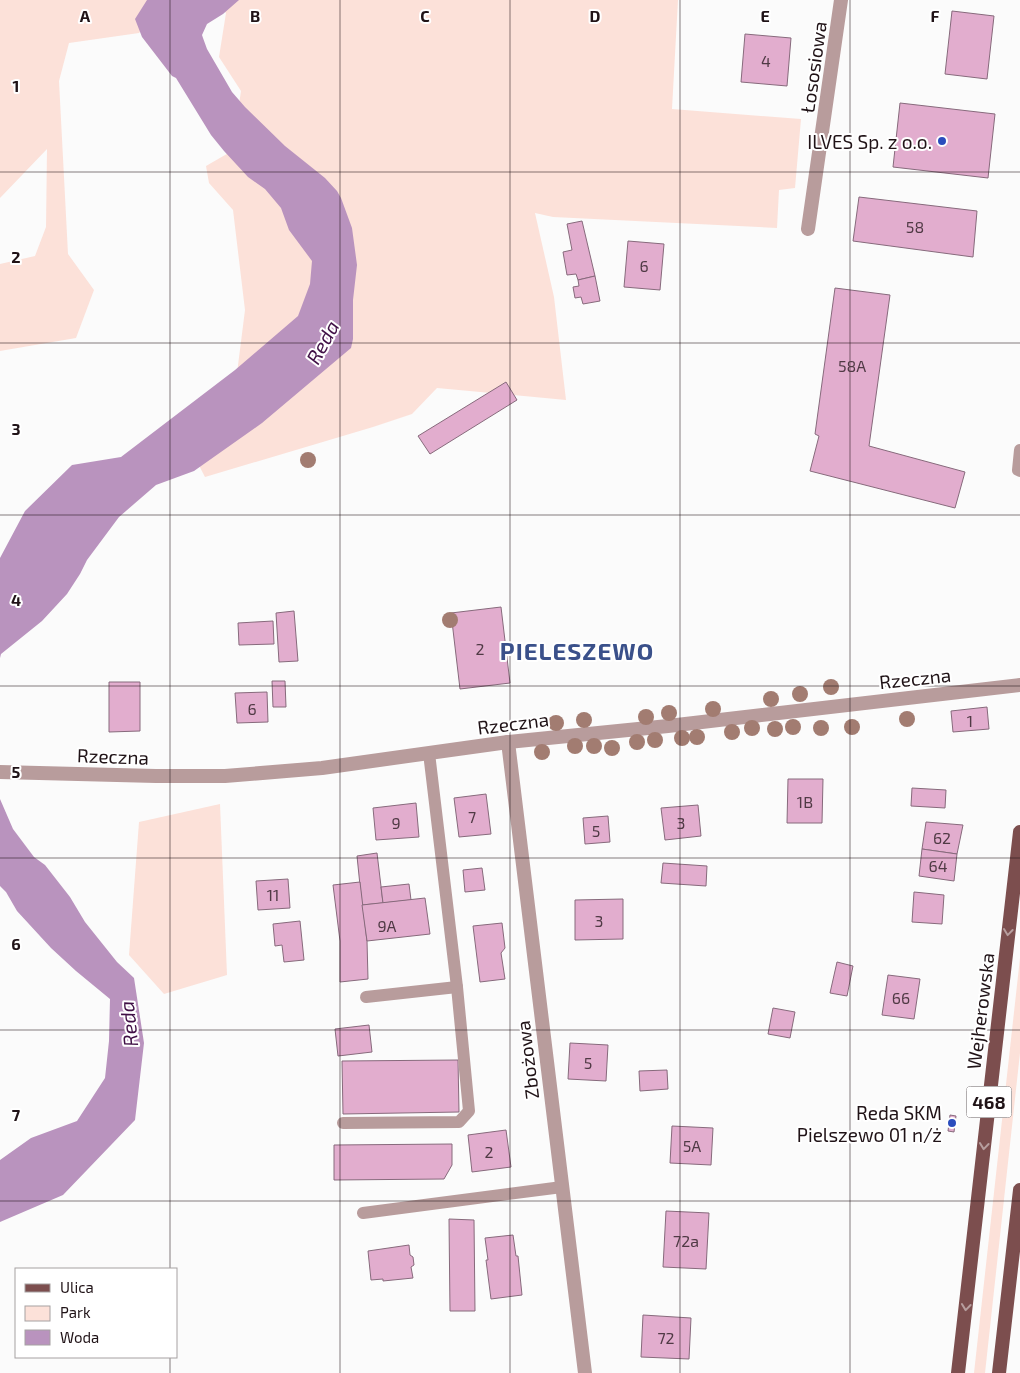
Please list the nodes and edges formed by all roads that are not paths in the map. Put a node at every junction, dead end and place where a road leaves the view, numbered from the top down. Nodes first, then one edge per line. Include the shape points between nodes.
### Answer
1 (841, 0) edge
2 (808, 229) dead end
3 (1020, 450) edge
4 (1020, 471) edge
5 (1020, 685) edge
6 (508, 742) junction
7 (429, 752) junction
8 (5, 772) edge
9 (1020, 832) edge
10 (457, 987) junction
11 (366, 997) dead end
12 (343, 1123) dead end
13 (562, 1187) junction
14 (1020, 1190) edge
15 (363, 1213) dead end
16 (585, 1373) edge
17 (958, 1373) edge
18 (1000, 1373) edge

1 - 2 street, Łososiowa
3 - 4 lane
5 - 6 street, Rzeczna
6 - 7 street, Rzeczna
6 - 13 street, Zbożowa
7 - 8 street, Rzeczna via 322,768 225,776
7 - 10 lane
9 -> 17 main road, Wejherowska / 468
10 - 11 lane
10 - 12 lane via 469,1111 459,1122
13 - 15 lane
13 - 16 street, Zbożowa
14 - 18 main road

